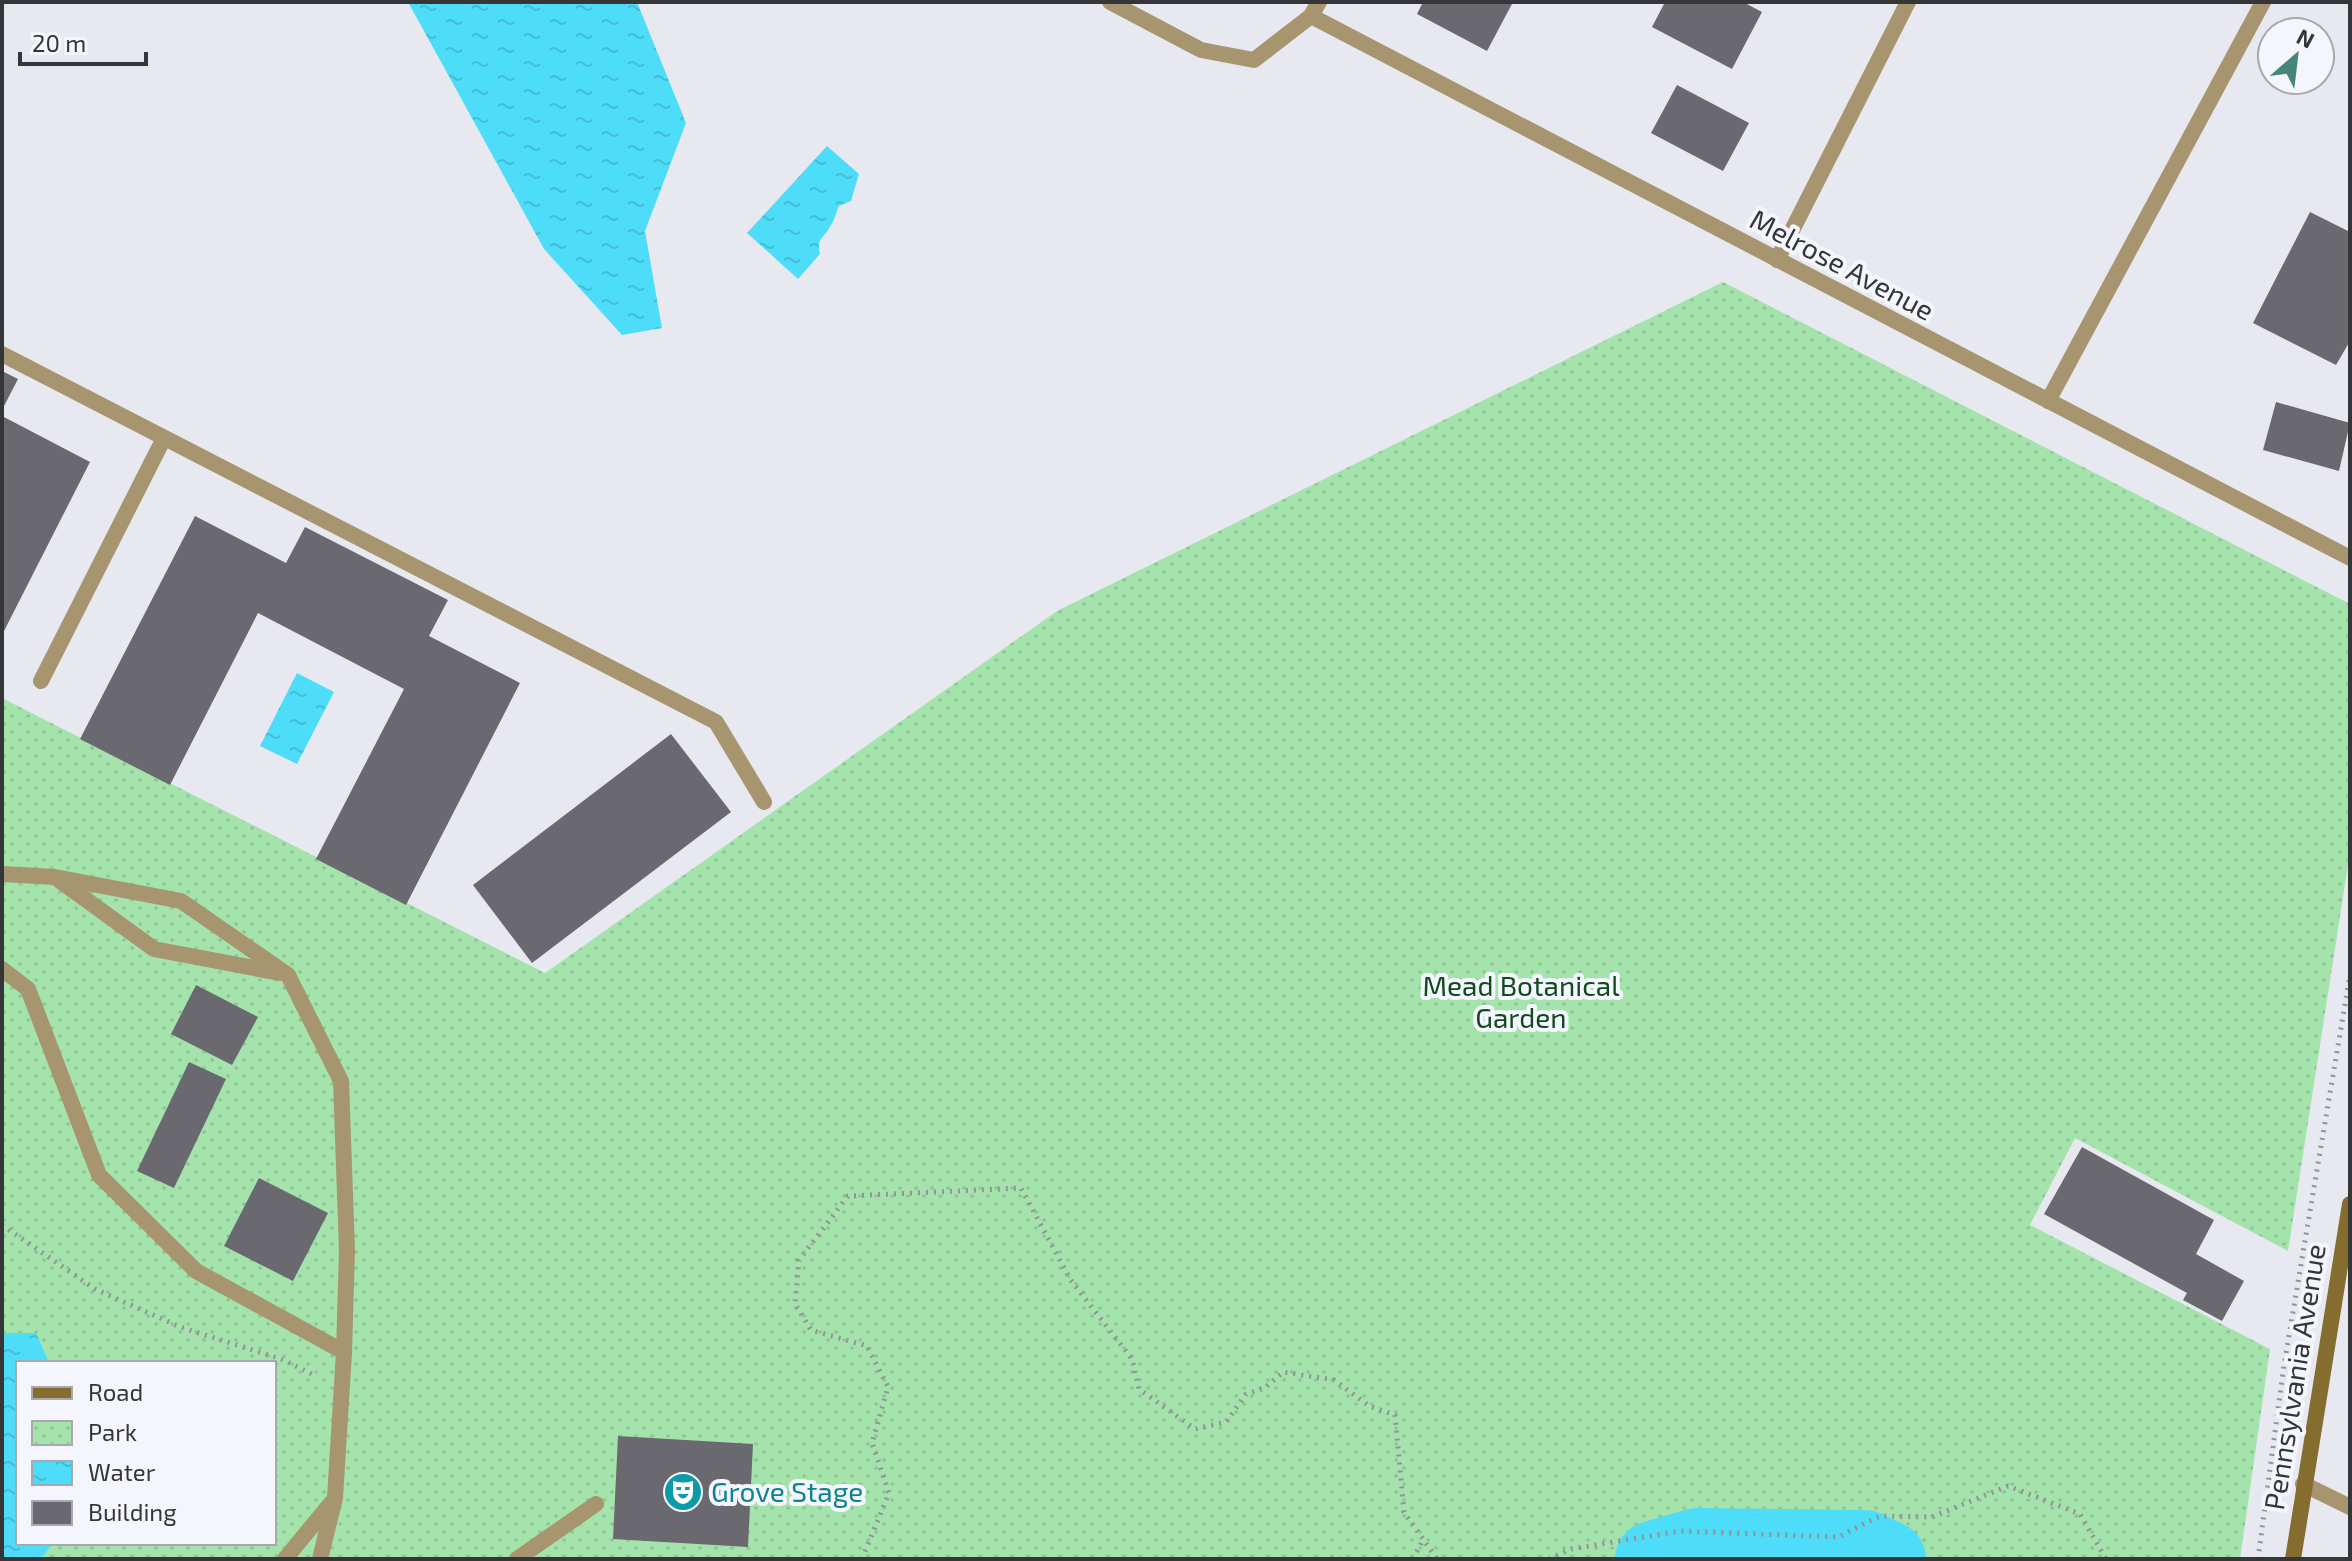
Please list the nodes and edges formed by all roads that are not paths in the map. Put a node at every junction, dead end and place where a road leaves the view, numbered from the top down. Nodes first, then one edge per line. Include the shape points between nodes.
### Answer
1 (1110, 2) edge
2 (1908, 2) edge
3 (2263, 2) edge
4 (1315, 9) edge
5 (1777, 260) junction
6 (2, 354) edge
7 (2048, 401) junction
8 (164, 438) junction
9 (2350, 558) edge
10 (41, 681) dead end
11 (764, 802) dead end
12 (2, 874) edge
13 (55, 877) junction
14 (2, 969) edge
15 (288, 975) junction
16 (2350, 1204) edge
17 (344, 1352) junction
18 (2303, 1484) junction
19 (335, 1498) junction
20 (596, 1504) dead end
21 (2350, 1507) edge
22 (285, 1559) edge
23 (320, 1559) edge
24 (517, 1559) edge
25 (2293, 1559) edge

1 - 4 street via 1201,50 1254,60
2 - 5 street
3 - 7 street
4 - 5 street, Melrose Avenue
5 - 7 street, Melrose Avenue
6 - 8 street
7 - 9 street, Melrose Avenue
8 - 10 street
8 - 11 street via 716,722
12 - 13 street
13 - 15 street via 181,901
13 - 15 street via 154,949
14 - 17 street via 28,989 99,1175 196,1271
15 - 17 street via 341,1081 347,1251
16 - 18 street, Pennsylvania Avenue
17 - 19 street
18 - 21 street
18 - 25 street, Pennsylvania Avenue
19 - 22 street
19 - 23 street
20 - 24 street

